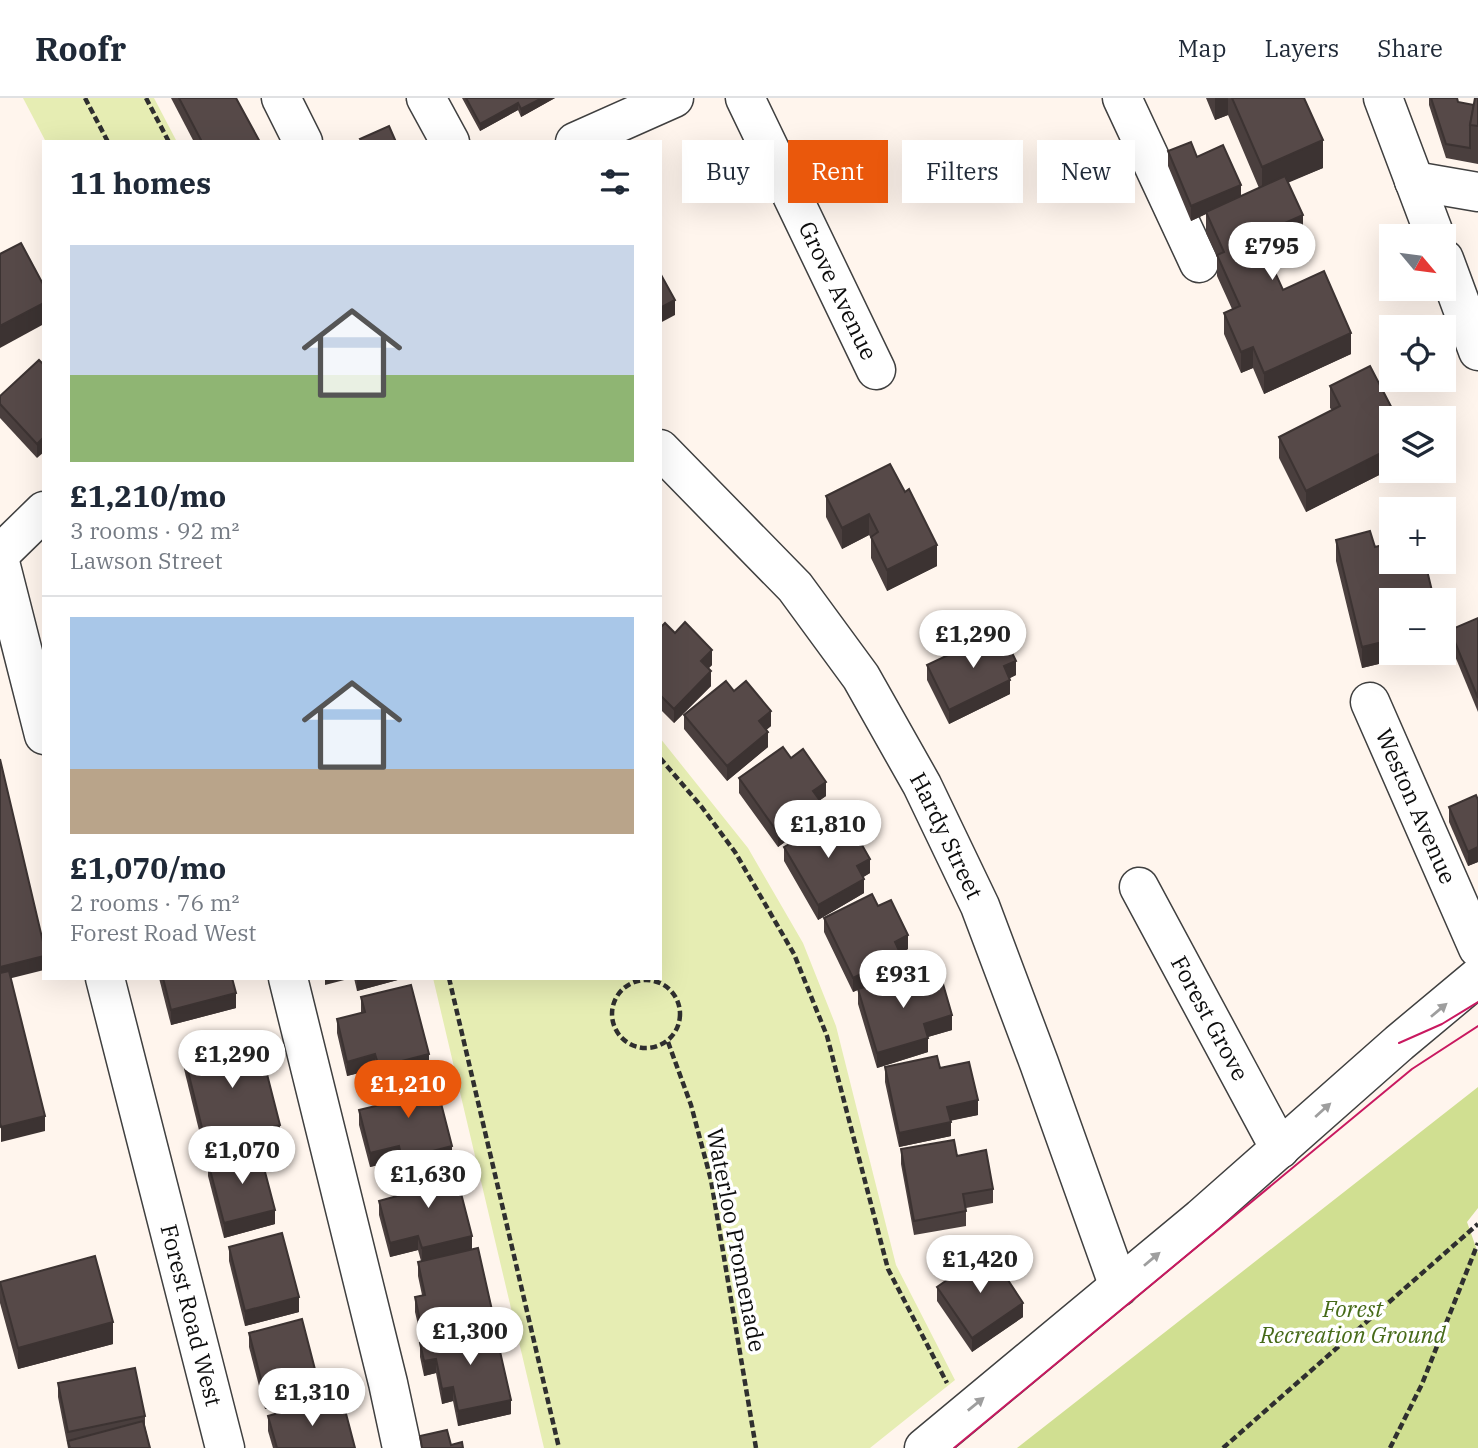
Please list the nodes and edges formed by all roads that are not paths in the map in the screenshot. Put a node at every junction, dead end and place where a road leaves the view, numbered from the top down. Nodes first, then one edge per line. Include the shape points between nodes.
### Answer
1 (281, 98) edge
2 (426, 98) edge
3 (674, 98) edge
4 (745, 98) edge
5 (1122, 98) edge
6 (1383, 98) edge
7 (302, 140) edge
8 (449, 140) edge
9 (580, 140) edge
10 (1414, 181) junction
11 (1478, 192) edge
12 (1430, 224) edge
13 (1199, 263) dead end
14 (1456, 291) edge
15 (1478, 351) edge
16 (876, 370) dead end
17 (662, 451) edge
18 (42, 513) edge
19 (0, 554) edge
20 (0, 562) edge
21 (1370, 702) dead end
22 (42, 727) edge
23 (1139, 887) dead end
24 (1478, 948) edge
25 (1478, 977) edge
26 (107, 980) edge
27 (288, 980) edge
28 (1280, 1149) junction
29 (1119, 1287) junction
30 (225, 1448) edge
31 (402, 1448) edge
32 (924, 1448) edge

1 - 7 street
2 - 8 street
3 - 9 street
4 - 16 street, Grove Avenue
5 - 13 street
6 - 10 street
10 - 11 street
10 - 12 street
14 - 15 street
17 - 29 street, Hardy Street via 795,587 861,677 922,785 979,906
18 - 19 street
20 - 22 street
21 - 24 street, Weston Avenue
23 - 28 street, Forest Grove
28 -> 25 street
26 - 30 street, Forest Road West
27 - 31 street
29 -> 28 street
32 -> 29 street

